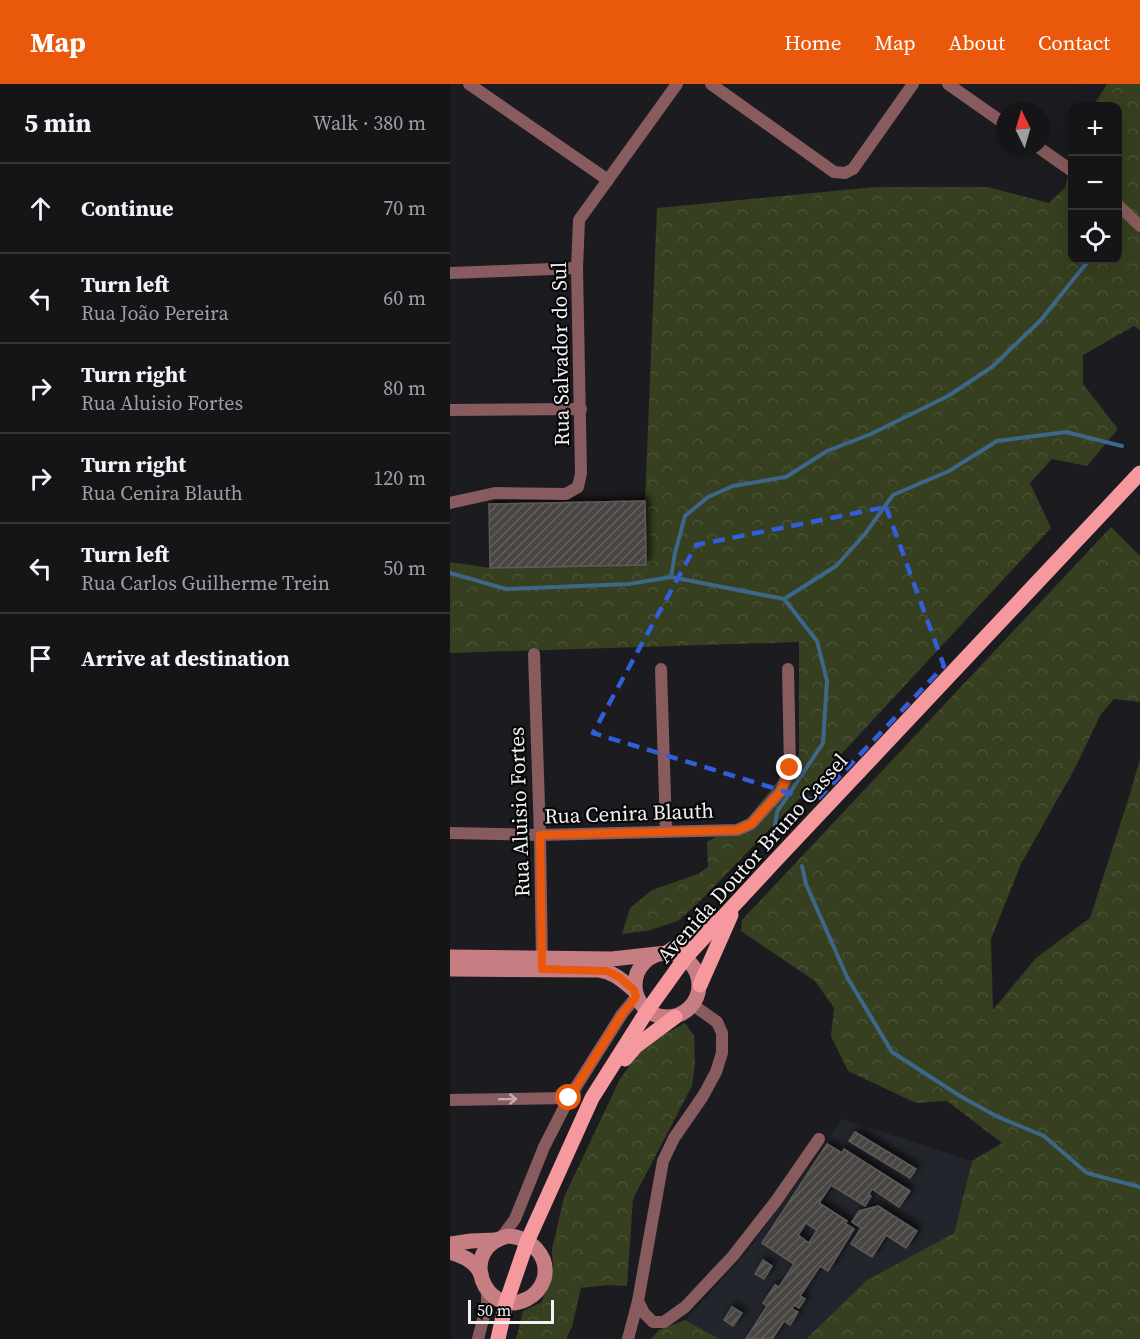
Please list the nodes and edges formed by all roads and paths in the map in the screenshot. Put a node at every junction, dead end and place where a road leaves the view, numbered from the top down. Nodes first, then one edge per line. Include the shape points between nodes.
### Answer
1 (469, 84) edge
2 (677, 84) edge
3 (711, 84) edge
4 (913, 84) edge
5 (948, 84) edge
6 (996, 118) edge
7 (1050, 155) edge
8 (1068, 168) edge
9 (608, 180) junction
10 (1122, 209) edge
11 (1140, 226) edge
12 (577, 268) junction
13 (450, 273) edge
14 (581, 409) junction
15 (450, 410) edge
16 (1140, 473) edge
17 (450, 502) edge
18 (534, 654) dead end
19 (662, 669) dead end
20 (788, 669) dead end
21 (666, 831) junction
22 (450, 833) edge
23 (540, 835) junction
24 (737, 902) junction
25 (662, 953) junction
26 (450, 957) edge
27 (686, 958) junction
28 (542, 964) junction
29 (450, 969) edge
30 (700, 985) junction
31 (635, 994) junction
32 (693, 1005) junction
33 (647, 1011) junction
34 (675, 1017) junction
35 (569, 1098) junction
36 (592, 1098) junction
37 (450, 1100) edge
38 (819, 1140) dead end
39 (498, 1239) junction
40 (527, 1242) junction
41 (450, 1244) edge
42 (450, 1252) edge
43 (481, 1274) junction
44 (487, 1289) junction
45 (638, 1301) junction
46 (506, 1302) junction
47 (483, 1321) junction
48 (500, 1332) edge
49 (478, 1339) edge
50 (628, 1339) edge

1 - 9 street
2 - 9 street
3 - 4 street via 834,172 846,173 853,169
5 - 6 street
7 - 8 street
9 - 12 street, Rua Salvador do Sul via 579,220
10 - 11 street
12 - 13 street
12 - 14 street, Rua Salvador do Sul
14 - 15 street
14 - 17 street, Rua Salvador do Sul via 578,487 566,494 495,493
16 - 24 main road, Avenida Doutor Bruno Cassel
18 - 23 street, Rua Aluisio Fortes
19 - 21 street
20 - 21 street, Rua Cenira Blauth via 791,754 781,791 751,824 737,830
21 - 23 street, Rua Cenira Blauth
22 - 23 street, Rua Cenira Blauth
23 - 28 street, Rua Aluisio Fortes
24 - 25 main road
24 - 27 main road, Avenida Doutor Bruno Cassel
24 - 30 main road
25 - 27 street
25 - 28 street
25 - 31 street via 640,968
26 - 28 street
27 - 30 street via 698,974
27 - 33 main road, Avenida Doutor Bruno Cassel
28 - 29 street
28 - 31 street via 607,971
30 - 32 street
31 - 33 street
31 - 35 street
32 - 34 street
32 - 45 street via 717,1022 722,1033 722,1053 703,1096 674,1137 663,1161
33 - 34 street via 664,1018
33 - 36 main road, Avenida Doutor Bruno Cassel
34 - 36 main road via 636,1046
37 -> 35 street
35 - 39 street via 515,1218
36 - 40 main road, Avenida Doutor Bruno Cassel
38 - 45 street via 750,1235 685,1307 664,1322 653,1322
39 - 40 street via 515,1237
39 - 41 street
39 - 43 street via 483,1252
40 - 46 main road, Avenida Doutor Bruno Cassel
40 - 46 street via 541,1254 543,1281 539,1290 524,1301
42 - 43 street via 466,1257
43 - 44 street
44 - 46 street via 500,1302
44 - 47 street
45 - 50 street
46 - 48 main road, Avenida Doutor Bruno Cassel
47 - 48 street
47 - 49 street

